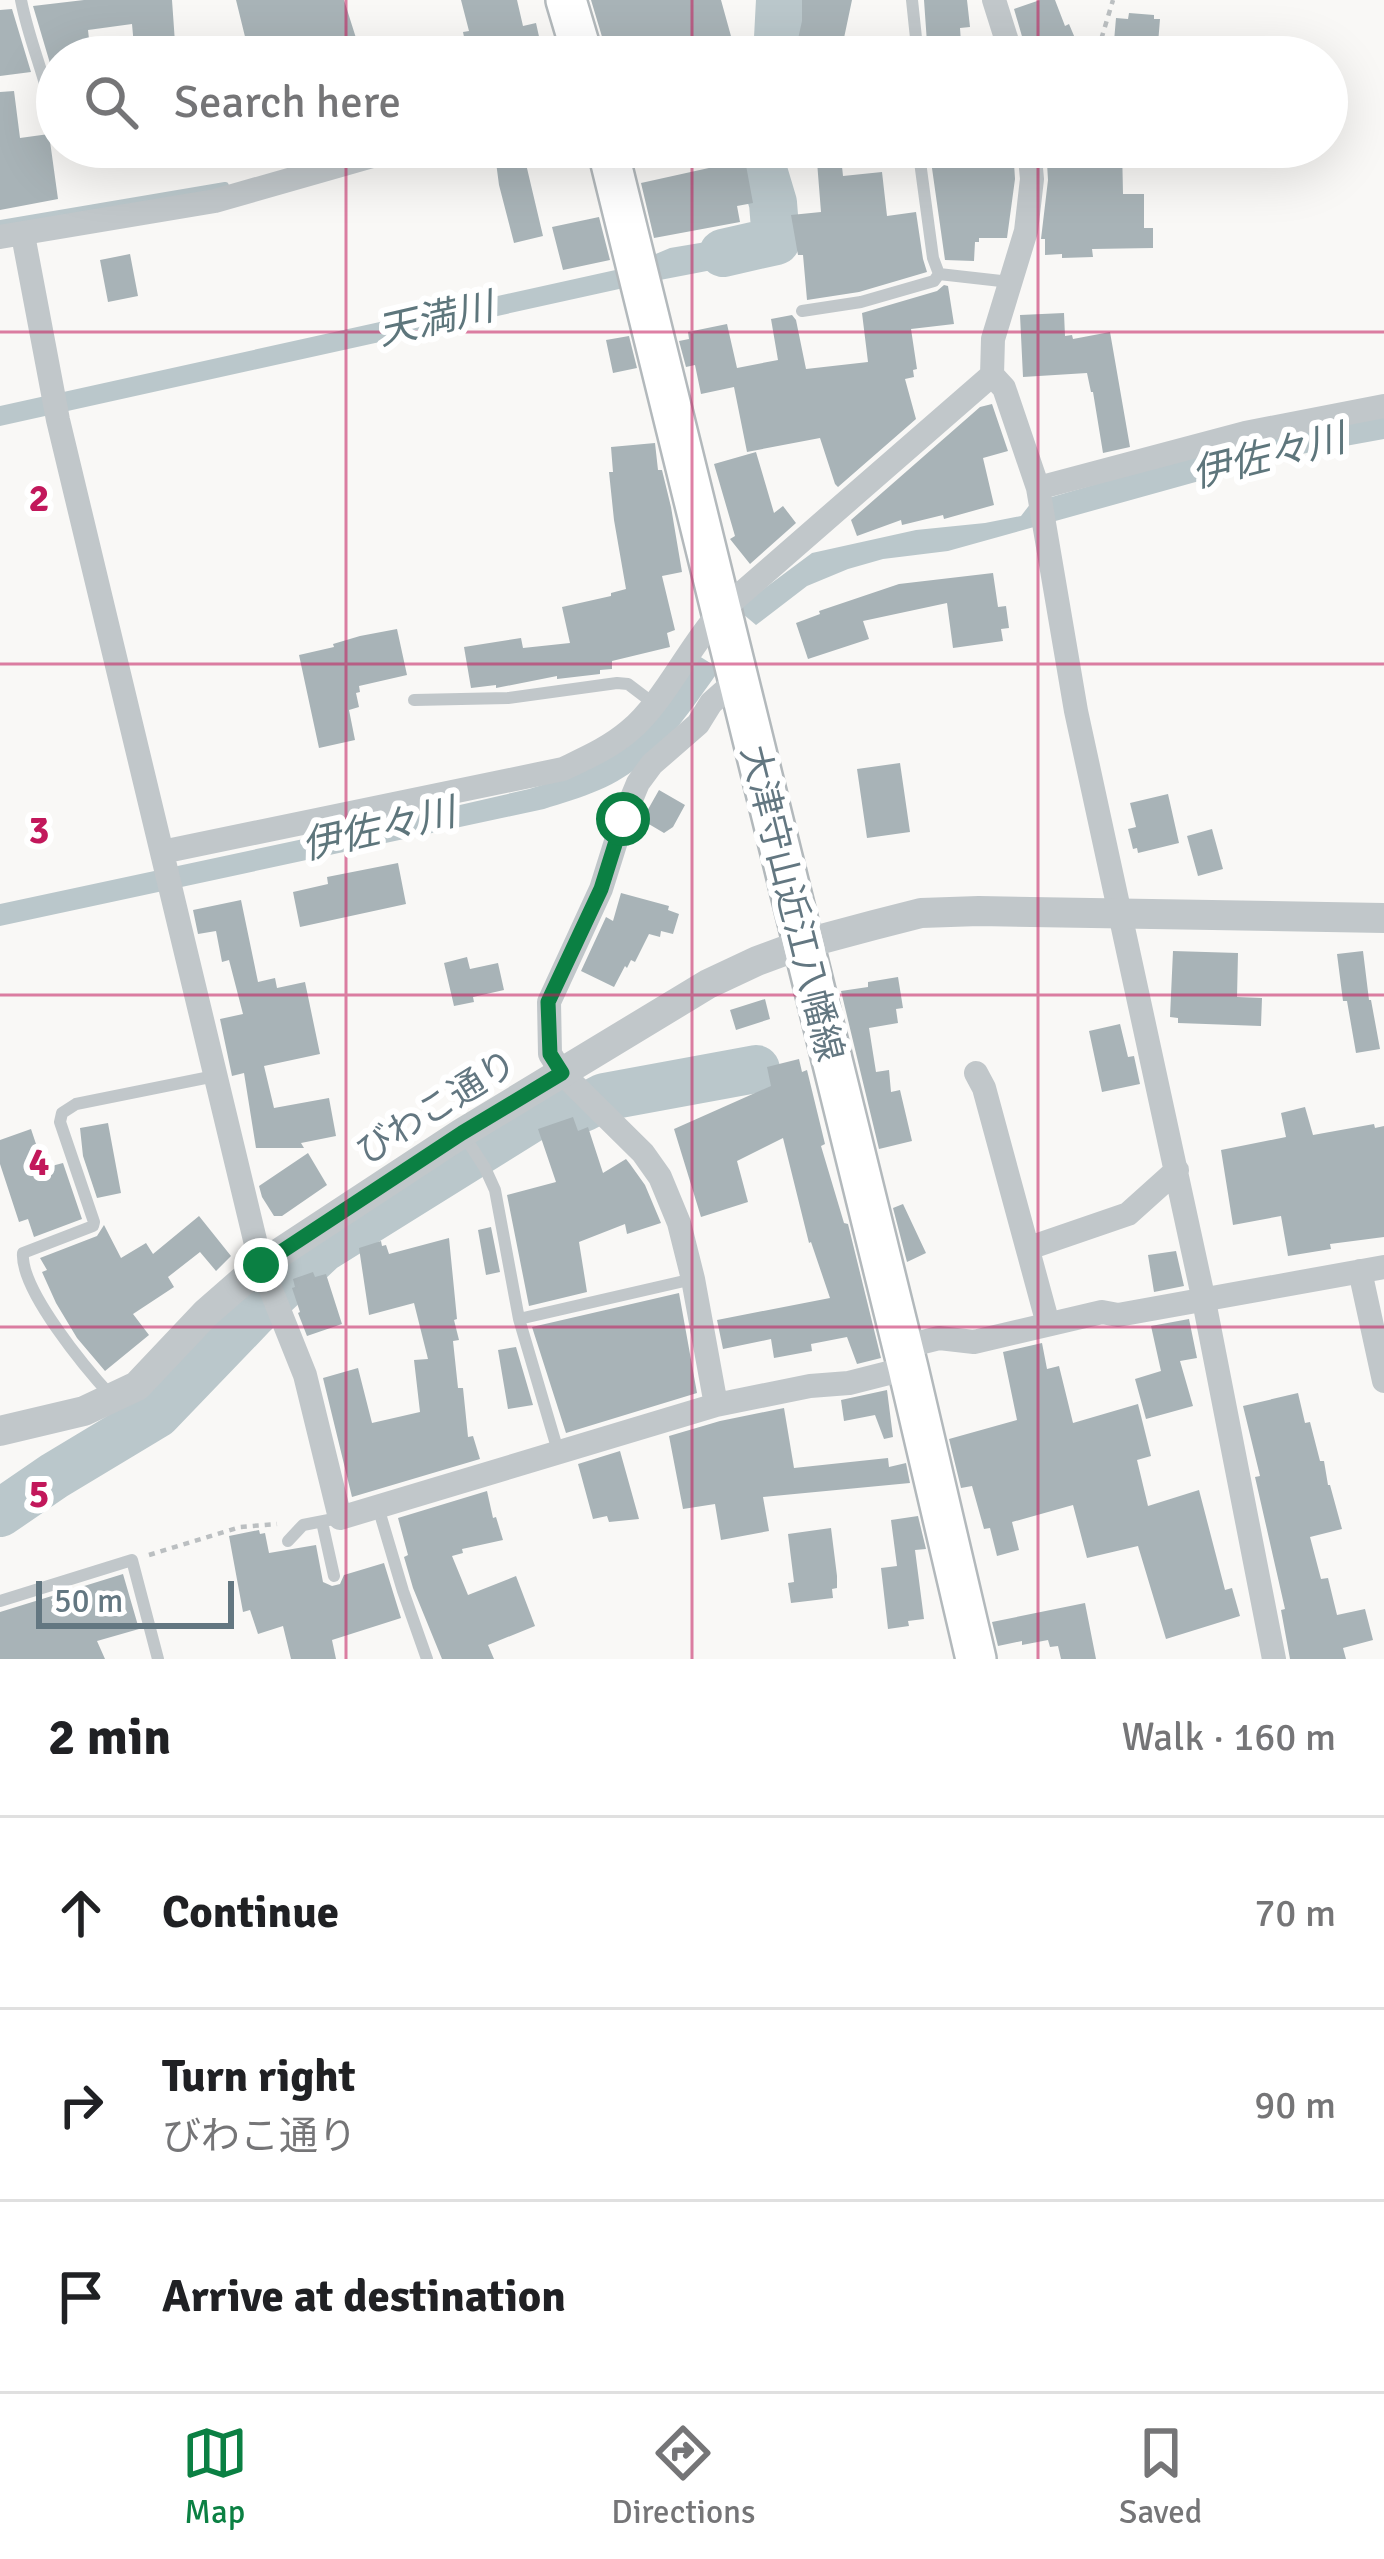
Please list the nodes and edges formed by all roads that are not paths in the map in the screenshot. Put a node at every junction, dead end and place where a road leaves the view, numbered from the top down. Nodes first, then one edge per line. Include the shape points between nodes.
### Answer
1 (21, 0) edge
2 (566, 0) edge
3 (912, 0) edge
4 (994, 0) edge
5 (577, 36) edge
6 (916, 36) edge
7 (1005, 36) edge
8 (36, 56) edge
9 (330, 168) edge
10 (612, 168) edge
11 (921, 168) edge
12 (1031, 168) edge
13 (12, 236) edge
14 (939, 274) junction
15 (1011, 282) junction
16 (802, 311) dead end
17 (992, 375) junction
18 (1384, 406) edge
19 (1039, 492) junction
20 (721, 611) junction
21 (738, 679) junction
22 (414, 700) dead end
23 (648, 713) junction
24 (672, 743) junction
25 (162, 855) junction
26 (1120, 914) junction
27 (1384, 918) edge
28 (803, 944) junction
29 (562, 1073) junction
30 (976, 1073) dead end
31 (215, 1076) junction
32 (462, 1133) junction
33 (1177, 1170) junction
34 (1029, 1248) junction
35 (261, 1265) junction
36 (1372, 1269) edge
37 (692, 1279) junction
38 (1204, 1300) junction
39 (519, 1319) junction
40 (1048, 1324) junction
41 (906, 1357) junction
42 (1384, 1381) edge
43 (114, 1399) junction
44 (716, 1406) junction
45 (0, 1432) edge
46 (558, 1453) junction
47 (378, 1507) junction
48 (331, 1520) junction
49 (288, 1541) dead end
50 (334, 1576) dead end
51 (0, 1601) edge
52 (158, 1659) edge
53 (427, 1659) edge
54 (976, 1659) edge
55 (1274, 1659) edge

1 - 8 lane
2 - 5 main road
3 - 6 lane
4 - 7 street
9 - 13 street via 215,201
10 - 20 main road, 大津守山近江八幡線
11 - 14 lane
12 - 15 street via 1027,231
13 - 25 street
14 - 15 lane
14 - 16 lane via 883,296
15 - 17 street via 993,339
17 - 19 street via 1004,388
17 - 20 street
18 - 19 street via 1244,433
19 - 26 street
20 - 21 main road, 大津守山近江八幡線
20 - 23 street
21 - 24 street
21 - 28 main road, 大津守山近江八幡線
22 - 23 lane via 616,683 628,684
23 - 24 street
23 - 25 street via 604,750 563,769
24 - 29 street via 638,783 601,889 548,1002 550,1054
25 - 31 street
26 - 27 street, びわこ通り
26 - 28 street, びわこ通り via 921,913
26 - 33 street
28 - 29 street, びわこ通り via 708,984
28 - 41 main road, 大津守山近江八幡線
29 - 32 street, びわこ通り
29 - 37 street via 660,1177
30 - 34 street
31 - 35 street
31 - 43 lane via 62,1112 93,1226 23,1252 22,1263 61,1335
32 - 35 street, びわこ通り
32 - 39 lane via 495,1190
33 - 34 street via 1128,1214
33 - 38 street
34 - 40 street
35 - 43 street, びわこ通り
35 - 48 street via 305,1375
36 - 38 street
36 - 42 street
37 - 39 lane
37 - 44 street
38 - 40 street
38 - 55 street
39 - 46 lane
40 - 41 street via 974,1342 940,1338
41 - 44 street via 849,1383
41 - 54 main road, 大津守山近江八幡線
43 - 45 street, びわこ通り
44 - 46 street
46 - 47 street
47 - 48 street
47 - 53 lane
48 - 49 lane via 303,1525
48 - 50 lane
51 - 52 lane via 132,1560

